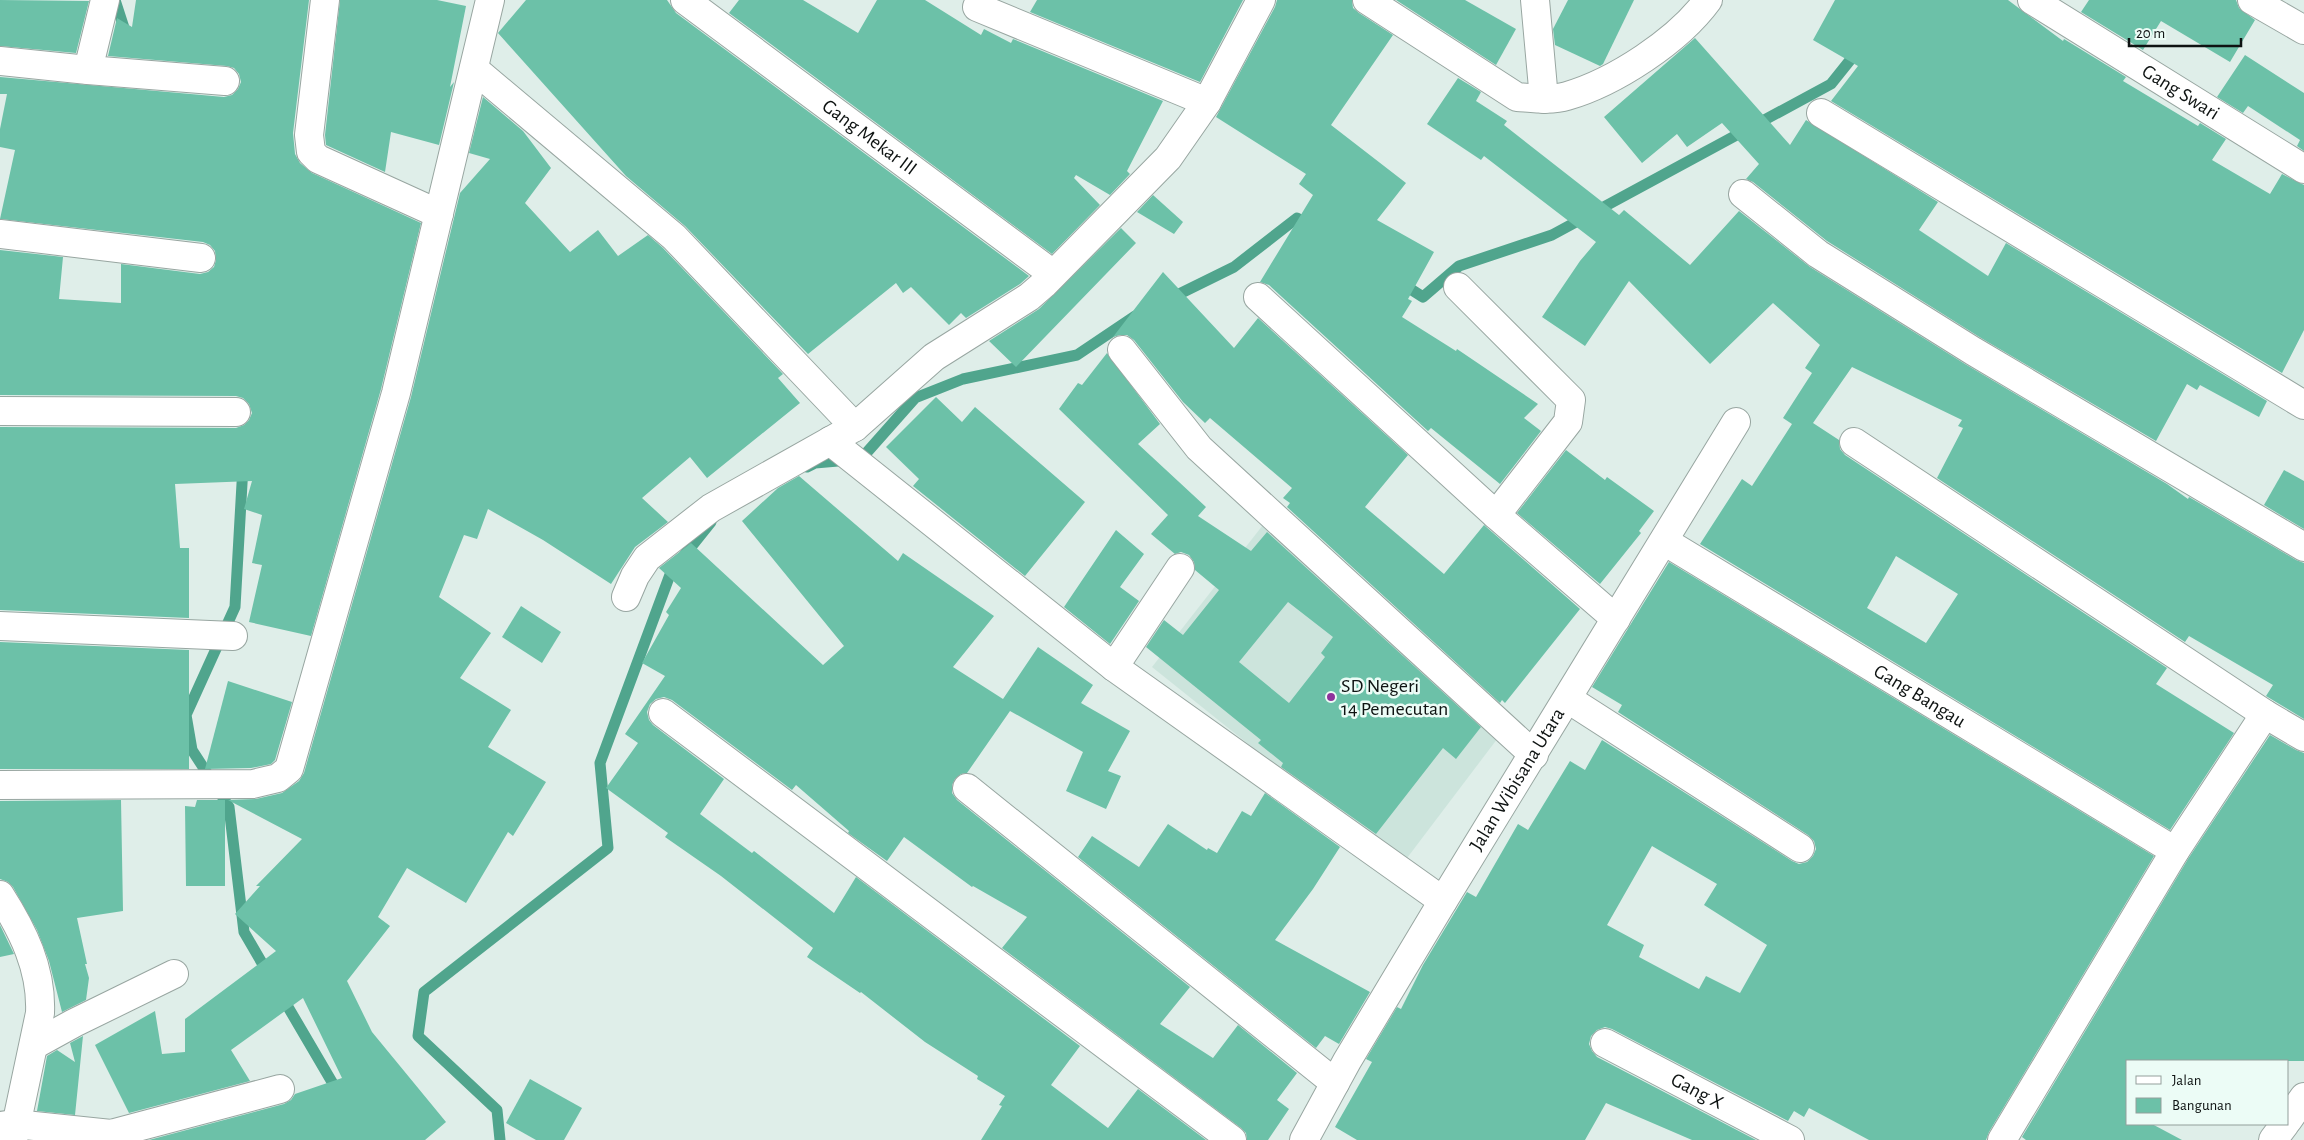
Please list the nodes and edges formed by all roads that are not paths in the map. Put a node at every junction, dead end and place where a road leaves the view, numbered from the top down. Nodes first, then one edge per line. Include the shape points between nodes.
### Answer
1 (105, 0) edge
2 (325, 0) edge
3 (490, 0) edge
4 (684, 0) edge
5 (1261, 0) edge
6 (1367, 0) edge
7 (1536, 0) edge
8 (1708, 0) edge
9 (2032, 0) edge
10 (2252, 0) edge
11 (977, 7) dead end
12 (2304, 30) edge
13 (0, 61) edge
14 (474, 69) junction
15 (88, 70) junction
16 (225, 81) dead end
17 (1544, 98) junction
18 (1207, 102) junction
19 (1821, 114) dead end
20 (2304, 169) edge
21 (1743, 194) dead end
22 (439, 214) junction
23 (0, 234) edge
24 (201, 258) dead end
25 (1053, 274) junction
26 (1458, 287) dead end
27 (1258, 298) dead end
28 (1122, 350) dead end
29 (2304, 405) edge
30 (0, 410) edge
31 (236, 412) dead end
32 (1736, 422) dead end
33 (855, 426) junction
34 (1854, 442) dead end
35 (836, 447) junction
36 (1496, 515) junction
37 (1664, 541) junction
38 (2304, 547) edge
39 (1180, 568) dead end
40 (626, 597) dead end
41 (1616, 619) junction
42 (0, 626) edge
43 (233, 636) dead end
44 (1114, 667) junction
45 (1568, 699) junction
46 (663, 713) dead end
47 (2265, 714) junction
48 (2304, 737) edge
49 (1534, 754) junction
50 (0, 786) edge
51 (967, 788) dead end
52 (1800, 848) dead end
53 (2175, 851) junction
54 (0, 895) edge
55 (1443, 901) junction
56 (174, 974) dead end
57 (1605, 1043) dead end
58 (34, 1045) junction
59 (1334, 1083) junction
60 (280, 1089) dead end
61 (2304, 1097) edge
62 (2289, 1119) edge
63 (2284, 1125) edge
64 (9, 1130) edge
65 (112, 1137) edge
66 (1307, 1139) edge
67 (1232, 1140) edge
68 (1790, 1140) edge
69 (2002, 1140) edge
70 (2273, 1140) edge

1 - 15 street
2 - 22 street via 309,135 311,152 318,159
3 - 14 street
4 - 25 street, Gang Mekar III
5 - 18 street
6 - 17 street via 1517,97
7 - 17 street
8 - 17 street via 1654,52 1617,76 1565,97
9 - 20 street, Gang Swari
10 - 12 street
11 - 18 street
13 - 15 street
14 - 22 street
14 - 33 street via 674,237
15 - 16 street
18 - 25 street via 1168,158
19 - 29 street
21 - 38 street via 1818,254 1973,351
22 - 50 street via 396,393 289,769 278,778 253,784
23 - 24 street
25 - 33 street via 1029,297 934,357
26 - 36 street via 1571,400 1568,422
27 - 36 street
28 - 49 street via 1199,448
30 - 31 street
32 - 37 street, Jalan Wibisana Utara
33 - 35 street
34 - 47 street
35 - 40 street via 711,508 654,551 642,564
35 - 44 street
36 - 41 street
37 - 41 street, Jalan Wibisana Utara
37 - 53 street, Gang Bangau
39 - 44 street
41 - 45 street, Jalan Wibisana Utara
42 - 43 street
44 - 55 street
45 - 49 street, Jalan Wibisana Utara
45 - 52 street
46 - 67 street
47 - 48 street
47 - 53 street
49 - 55 street, Jalan Wibisana Utara
51 - 59 street
53 - 69 street
54 - 58 street via 17,923 32,959 41,993
55 - 59 street, Jalan Wibisana Utara
56 - 58 street
57 - 68 street, Gang X
58 - 64 street
59 - 66 street, Jalan Wibisana Utara
60 - 65 street
61 - 62 street
63 - 70 street
64 - 65 street

